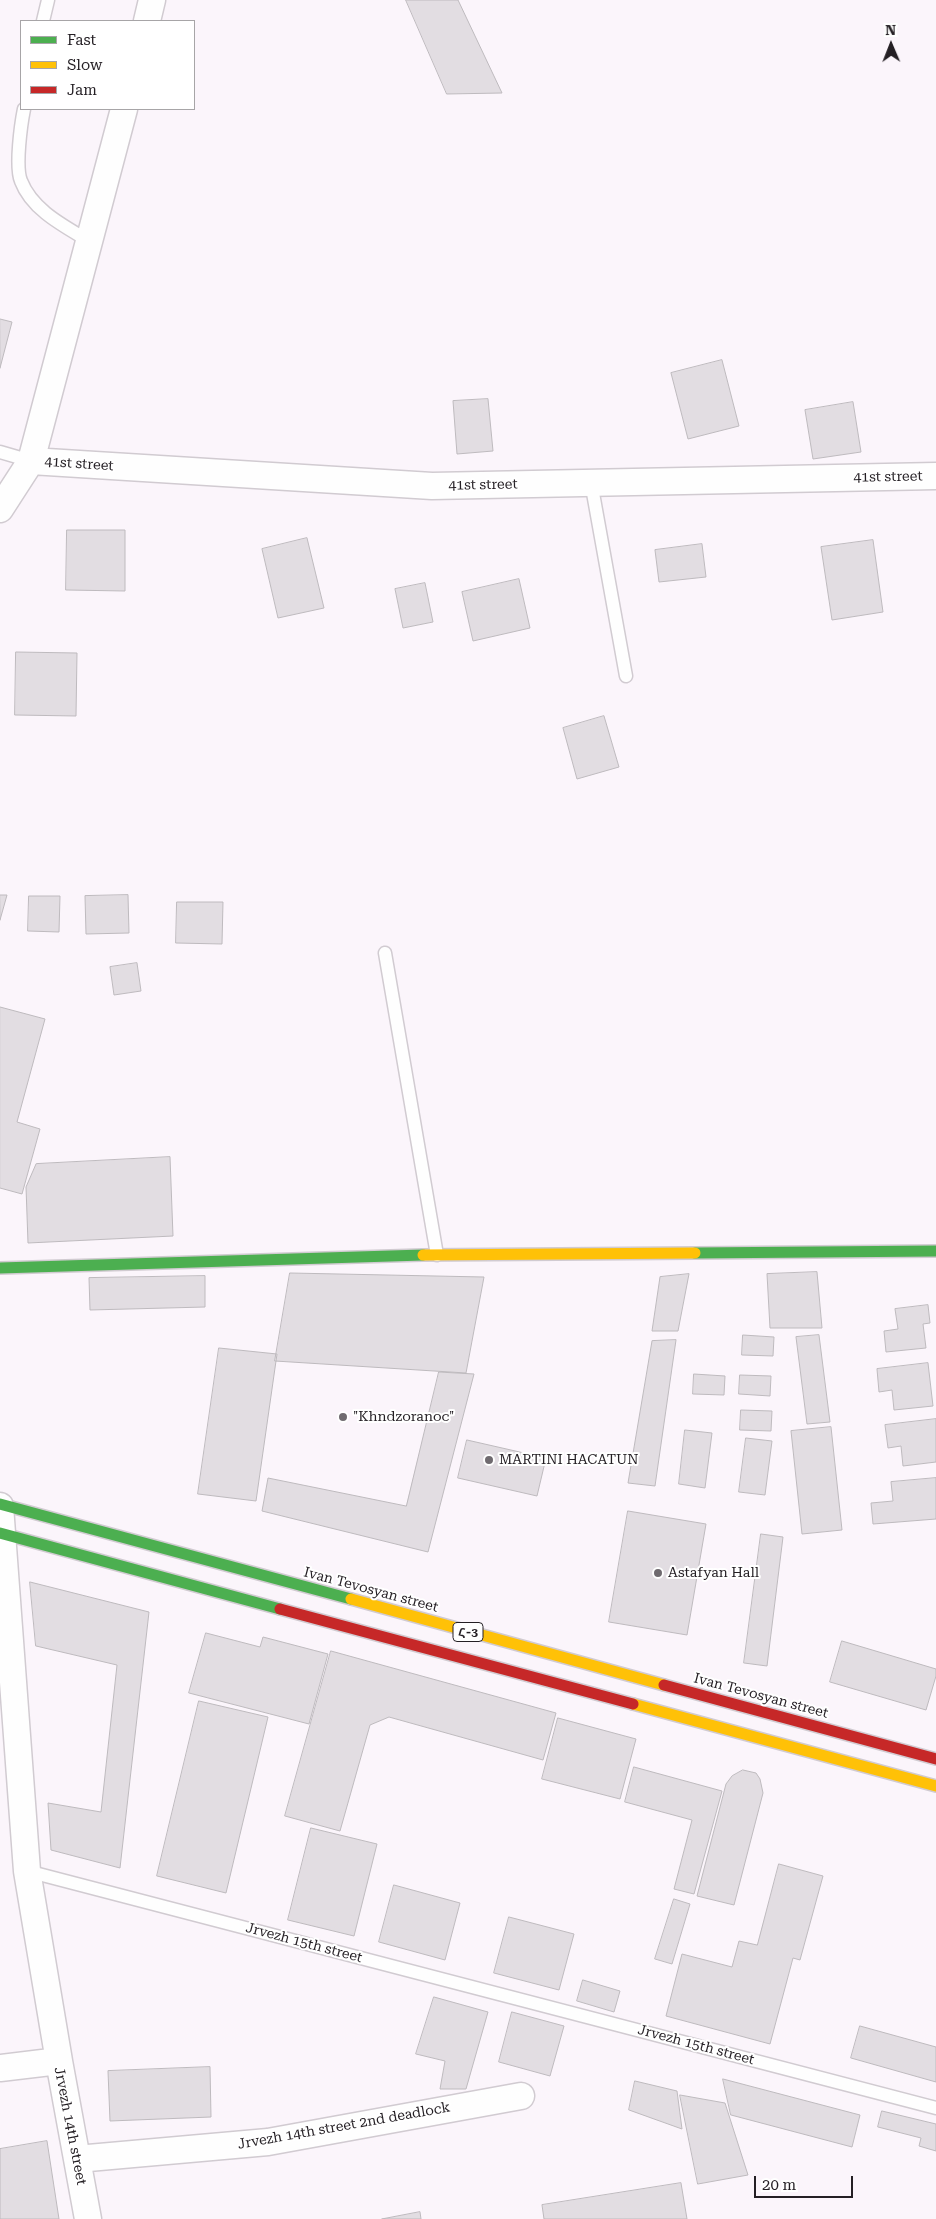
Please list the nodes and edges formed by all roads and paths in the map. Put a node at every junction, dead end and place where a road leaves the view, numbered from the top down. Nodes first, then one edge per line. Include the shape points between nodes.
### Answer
1 (48, 0) edge
2 (152, 0) edge
3 (43, 20) edge
4 (147, 20) edge
5 (24, 110) edge
6 (124, 110) edge
7 (89, 241) junction
8 (0, 452) edge
9 (31, 461) junction
10 (936, 476) edge
11 (591, 482) junction
12 (0, 510) edge
13 (626, 676) dead end
14 (385, 953) dead end
15 (936, 1251) edge
16 (437, 1255) junction
17 (0, 1268) edge
18 (0, 1505) edge
19 (1, 1534) edge
20 (936, 1759) edge
21 (936, 1786) edge
22 (27, 1871) junction
23 (59, 2061) junction
24 (0, 2068) edge
25 (521, 2096) dead end
26 (936, 2108) edge
27 (77, 2159) junction
28 (88, 2219) edge

1 - 3 lane
2 - 4 street
5 - 7 lane via 19,132 20,180 42,210
6 - 7 street
7 - 9 street
8 - 9 lane
9 - 11 street, 41st street via 432,486
9 - 12 street
10 - 11 street, 41st street
11 - 13 lane
14 - 16 lane
15 - 16 main road
16 - 17 main road
18 - 19 street
18 - 20 main road, Ivan Tevosyan street / Հ-3
19 - 21 main road, Հ-3
19 - 22 street
22 - 23 street
22 - 26 lane, Jrvezh 15th street
23 - 24 street, Jrvezh 14th street
23 - 27 street, Jrvezh 14th street
25 - 27 street, Jrvezh 14th street 2nd deadlock via 268,2142
27 - 28 street, Jrvezh 14th street

